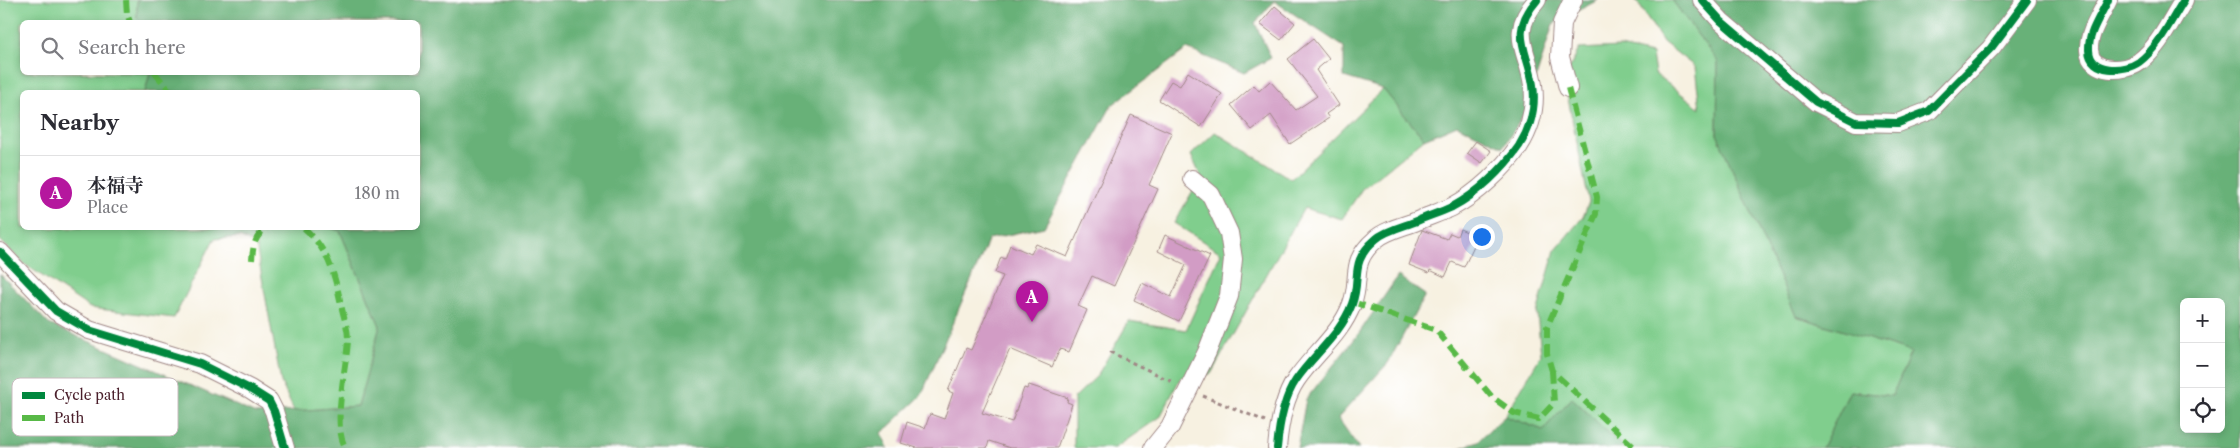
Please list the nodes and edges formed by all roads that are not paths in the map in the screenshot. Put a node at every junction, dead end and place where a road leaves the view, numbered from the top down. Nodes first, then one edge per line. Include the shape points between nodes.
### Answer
1 (1537, 0) edge
2 (1573, 0) edge
3 (1702, 0) edge
4 (2027, 0) edge
5 (2108, 0) edge
6 (2184, 0) edge
7 (1568, 88) dead end
8 (1192, 179) dead end
9 (0, 252) edge
10 (285, 448) edge
11 (1153, 448) edge
12 (1277, 448) edge

1 - 12 street via 1522,25 1521,45 1533,84 1533,116 1519,145 1476,192 1452,207 1377,238 1362,254 1356,271 1353,302 1344,320 1296,380 1287,397
2 - 7 street via 1562,23 1560,57
3 - 4 street via 1721,21 1816,102 1856,122 1898,123 1929,111 1991,48
5 - 6 street via 2094,28 2089,50 2092,58 2103,68 2119,70 2138,63 2154,46
8 - 11 street via 1211,195 1229,233 1233,259 1229,296 1207,352 1170,427
9 - 10 street via 56,311 89,330 200,364 269,401

